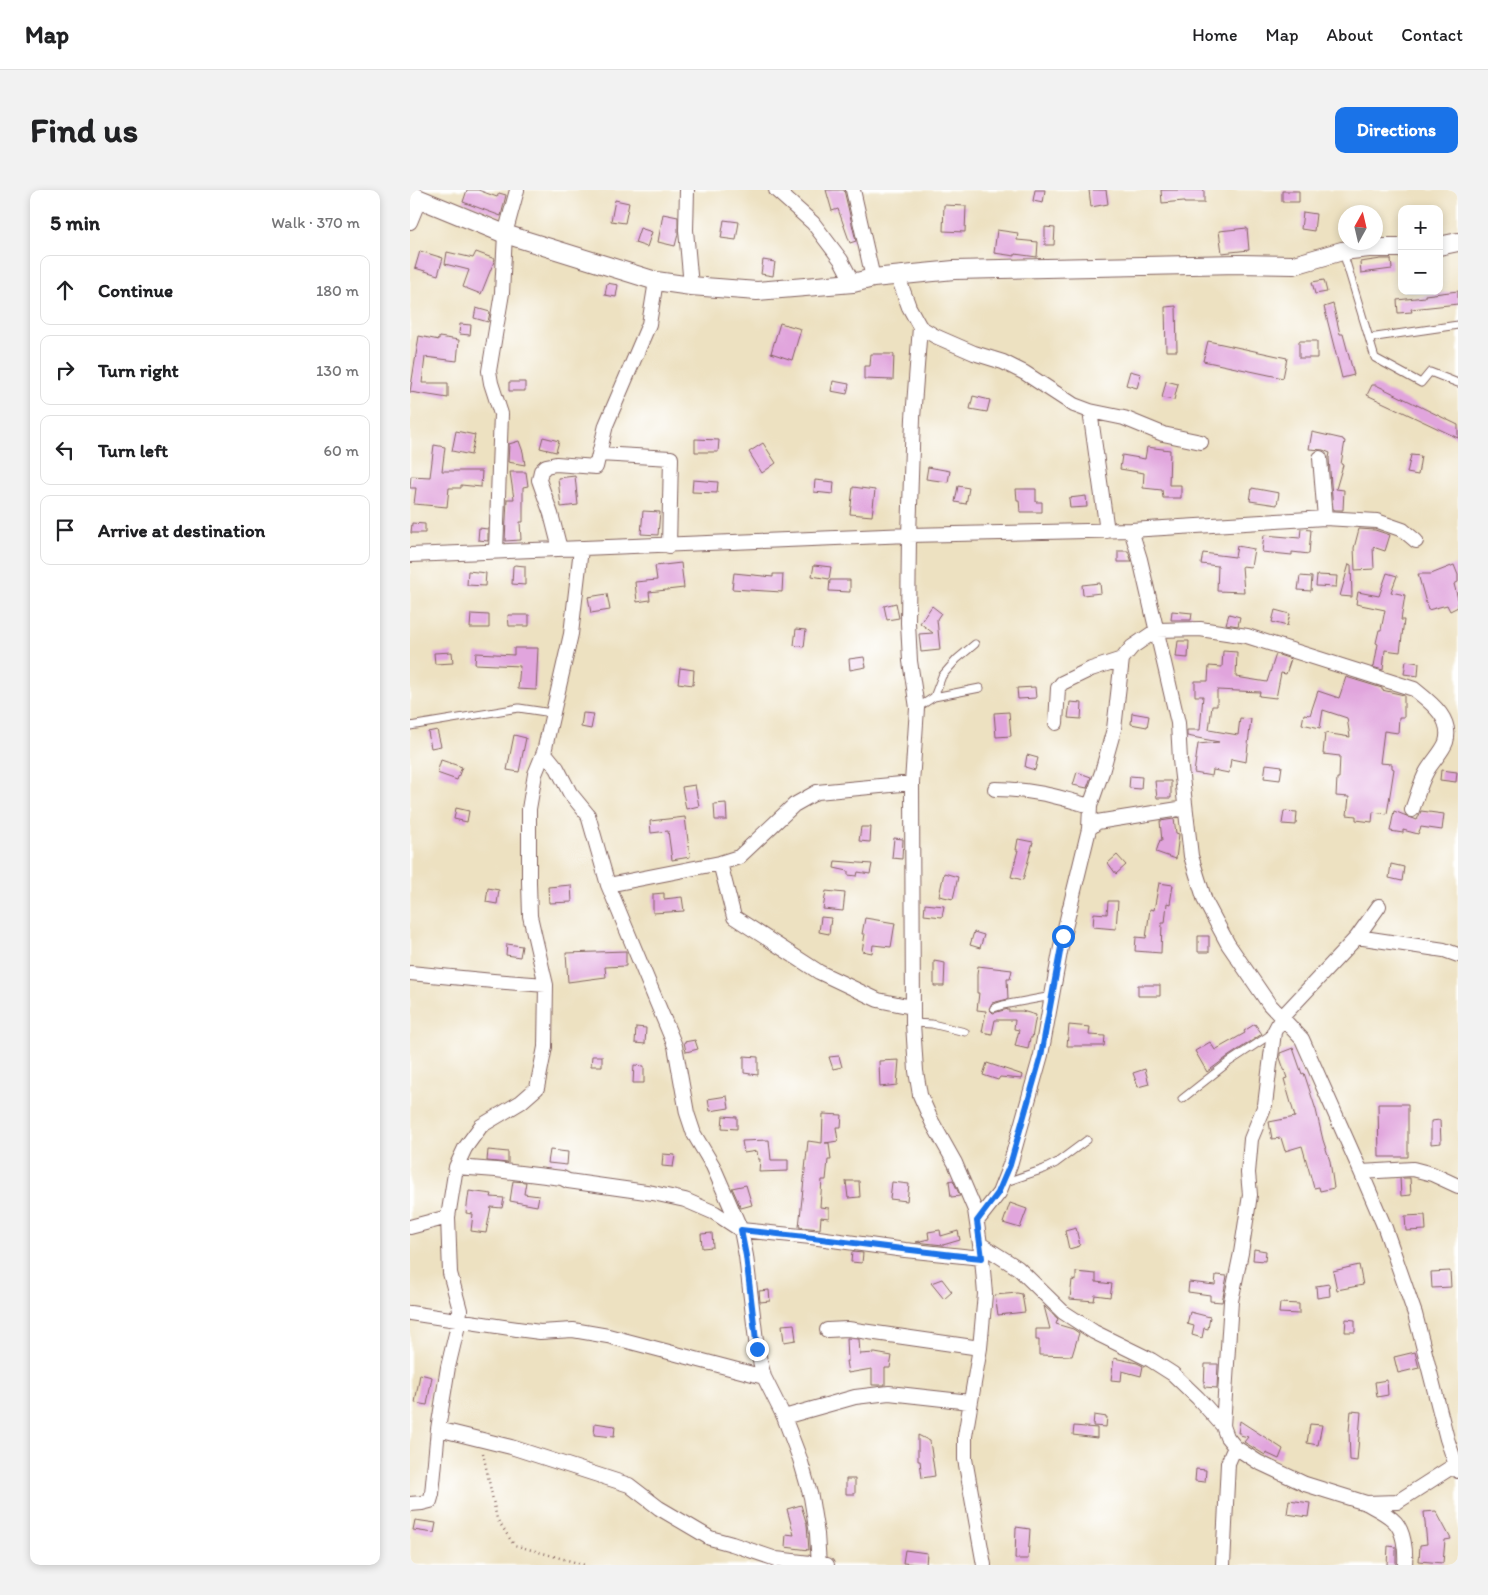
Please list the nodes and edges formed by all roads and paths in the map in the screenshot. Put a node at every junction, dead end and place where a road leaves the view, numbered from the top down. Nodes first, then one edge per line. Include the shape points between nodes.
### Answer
1 (518, 190) edge
2 (687, 190) edge
3 (776, 190) edge
4 (853, 190) edge
5 (414, 197) edge
6 (410, 222) edge
7 (505, 234) junction
8 (1458, 242) edge
9 (1443, 245) edge
10 (1398, 248) edge
11 (1342, 251) junction
12 (898, 276) junction
13 (873, 278) junction
14 (656, 281) junction
15 (853, 283) junction
16 (691, 286) junction
17 (1458, 325) edge
18 (920, 327) junction
19 (1369, 338) junction
20 (1458, 383) edge
21 (1090, 411) junction
22 (1201, 442) dead end
23 (599, 454) junction
24 (1320, 458) dead end
25 (1325, 518) junction
26 (1131, 530) junction
27 (1107, 531) junction
28 (909, 535) junction
29 (1416, 541) dead end
30 (669, 546) junction
31 (560, 549) junction
32 (581, 549) junction
33 (496, 552) junction
34 (410, 554) edge
35 (1158, 630) junction
36 (975, 644) dead end
37 (1122, 658) junction
38 (980, 688) dead end
39 (934, 697) junction
40 (917, 708) junction
41 (552, 713) junction
42 (1056, 723) dead end
43 (410, 726) edge
44 (1452, 745) edge
45 (544, 752) junction
46 (912, 784) junction
47 (995, 790) dead end
48 (1090, 806) junction
49 (1185, 808) junction
50 (1412, 810) dead end
51 (1089, 829) junction
52 (720, 863) junction
53 (608, 885) junction
54 (1379, 906) dead end
55 (1357, 937) junction
56 (1458, 955) edge
57 (410, 972) edge
58 (546, 984) junction
59 (1052, 996) junction
60 (912, 1007) junction
61 (994, 1008) dead end
62 (1282, 1017) junction
63 (912, 1023) junction
64 (965, 1032) dead end
65 (1274, 1032) junction
66 (1182, 1099) dead end
67 (1087, 1140) dead end
68 (456, 1167) junction
69 (1361, 1172) junction
70 (1002, 1183) junction
71 (1458, 1186) edge
72 (448, 1217) junction
73 (977, 1221) junction
74 (410, 1227) edge
75 (741, 1230) junction
76 (981, 1251) junction
77 (410, 1313) edge
78 (459, 1321) junction
79 (827, 1330) dead end
80 (980, 1348) junction
81 (764, 1377) junction
82 (970, 1402) junction
83 (784, 1417) junction
84 (1223, 1426) junction
85 (438, 1430) junction
86 (1453, 1439) edge
87 (480, 1440) junction
88 (1235, 1447) junction
89 (1457, 1466) edge
90 (1366, 1503) junction
91 (410, 1504) edge
92 (821, 1564) edge
93 (585, 1565) edge
94 (984, 1565) edge
95 (1223, 1565) edge
96 (1405, 1565) edge

1 - 7 street
2 - 16 street via 686,230
3 - 15 street via 813,223 842,260
4 - 13 street
5 - 6 street
5 - 7 street
7 - 14 street
7 - 33 street via 502,293 489,371 501,414
8 - 9 street
10 - 11 street
11 - 12 street via 1294,265 954,270
11 - 19 lane
12 - 13 street
12 - 18 street
13 - 15 street
14 - 16 street
14 - 23 street via 648,324 606,425
15 - 16 street via 757,291
17 - 19 lane
18 - 21 street via 974,353 1003,362 1074,405
18 - 28 street
19 - 20 lane via 1375,358 1421,383 1430,372
21 - 22 street via 1124,418 1163,434
21 - 27 street
23 - 30 street via 670,458
23 - 31 street via 596,467 556,464 541,471 539,480
24 - 25 street
25 - 26 street
25 - 29 street via 1377,521 1403,530
26 - 27 street
26 - 35 street
27 - 28 street
28 - 30 street
28 - 40 street via 908,623
30 - 32 street
31 - 32 street
31 - 33 street
32 - 41 street via 571,634
33 - 34 street
35 - 37 street via 1132,647
35 - 44 street via 1200,629 1247,636 1414,689 1443,716
35 - 49 street via 1178,723
36 - 39 lane via 942,676
37 - 42 street via 1062,684 1058,688
37 - 48 street via 1114,729
38 - 39 lane
39 - 40 lane
40 - 46 street
41 - 43 lane via 519,708
41 - 45 street
44 - 50 street via 1426,773
45 - 53 street via 588,815
45 - 58 street via 535,774 529,809 529,882 530,916
46 - 52 street via 817,792 794,805 739,857
46 - 60 street
47 - 48 street via 1042,792
48 - 51 street
49 - 51 street via 1097,822
49 - 62 street via 1191,856 1206,901 1228,944
51 - 59 street
52 - 53 street
52 - 60 street via 734,917 819,972 878,1000
53 - 75 street via 675,1046 694,1134 713,1166
54 - 55 street
55 - 56 street
55 - 62 street
57 - 58 street via 493,982
58 - 68 street via 545,1047 536,1088 521,1102 481,1126
59 - 61 lane
59 - 70 street via 1041,1056
60 - 63 street
62 - 65 street
62 - 69 street via 1302,1039
63 - 64 lane
63 - 73 street via 920,1096 955,1163
65 - 66 lane
65 - 84 street via 1265,1105 1251,1139 1250,1195 1231,1301
67 - 70 lane via 1056,1163
68 - 72 street
68 - 75 street via 562,1178 685,1200 715,1213
69 - 71 street via 1413,1169
69 - 86 street via 1385,1228 1415,1314
70 - 73 street
72 - 74 street
72 - 78 street via 450,1273 460,1310
73 - 76 street
75 - 76 street via 905,1250
75 - 81 street via 757,1349
76 - 80 street via 985,1294
76 - 84 street via 1018,1268 1063,1312 1094,1332 1173,1374
77 - 78 street
78 - 81 street via 540,1332 574,1330 608,1336
78 - 85 street
79 - 80 street via 848,1329
80 - 82 street
81 - 83 street
82 - 83 street via 889,1393 855,1397
82 - 94 street via 965,1459
83 - 92 street via 810,1497
84 - 88 street
85 - 87 street
85 - 91 street via 430,1501
86 - 89 street
87 - 92 street via 629,1484 659,1508 710,1538 776,1559
87 - 93 path via 498,1519 514,1545
88 - 90 street via 1258,1462 1305,1484
88 - 95 street via 1228,1463
89 - 90 street via 1397,1502
90 - 96 street via 1394,1520 1402,1534

